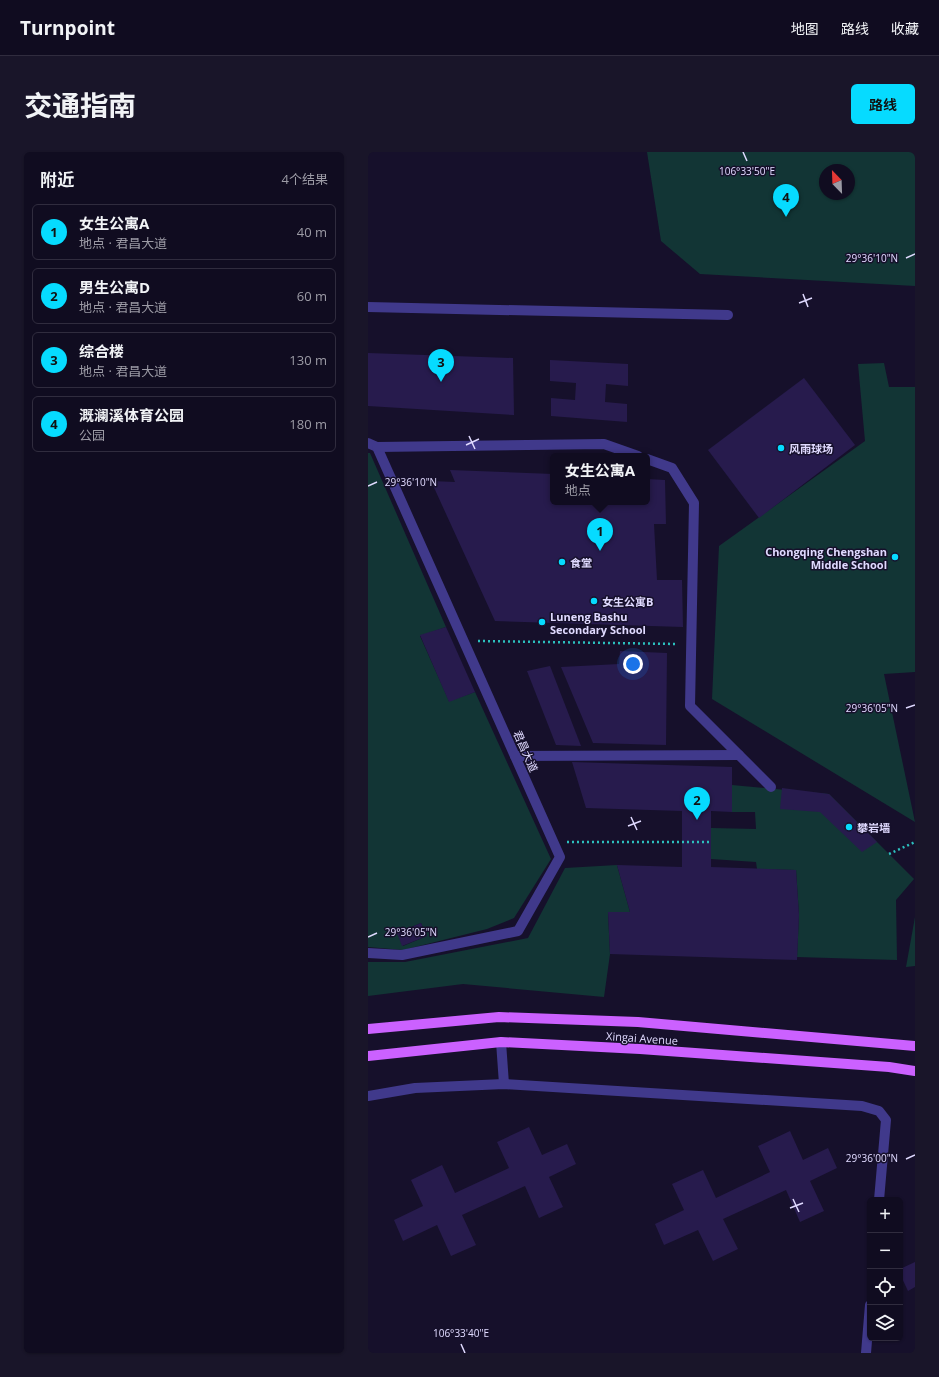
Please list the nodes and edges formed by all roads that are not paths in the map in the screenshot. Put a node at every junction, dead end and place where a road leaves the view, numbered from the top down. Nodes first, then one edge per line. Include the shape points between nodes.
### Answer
1 (368, 308) edge
2 (728, 315) dead end
3 (373, 445) edge
4 (630, 453) edge
5 (650, 460) edge
6 (515, 756) junction
7 (739, 756) junction
8 (771, 787) dead end
9 (368, 953) edge
10 (368, 1029) edge
11 (501, 1042) junction
12 (915, 1046) edge
13 (368, 1056) edge
14 (915, 1070) edge
15 (504, 1084) junction
16 (368, 1096) edge
17 (879, 1197) edge
18 (867, 1341) edge
19 (866, 1353) edge

1 - 2 street
3 - 4 street via 604,444
3 - 6 street, 君昌大道
5 - 7 street via 672,468 694,503 690,706
6 - 7 street
6 - 9 street, 君昌大道 via 560,857 518,931 402,954
7 - 8 street
10 - 12 main road, Xingai Avenue via 499,1017 638,1022
11 - 13 main road, Xingai Avenue
11 - 14 main road, Xingai Avenue via 640,1049
11 - 15 street
15 - 16 street via 415,1088
15 - 17 street via 862,1106 879,1111 886,1120
18 - 19 street

